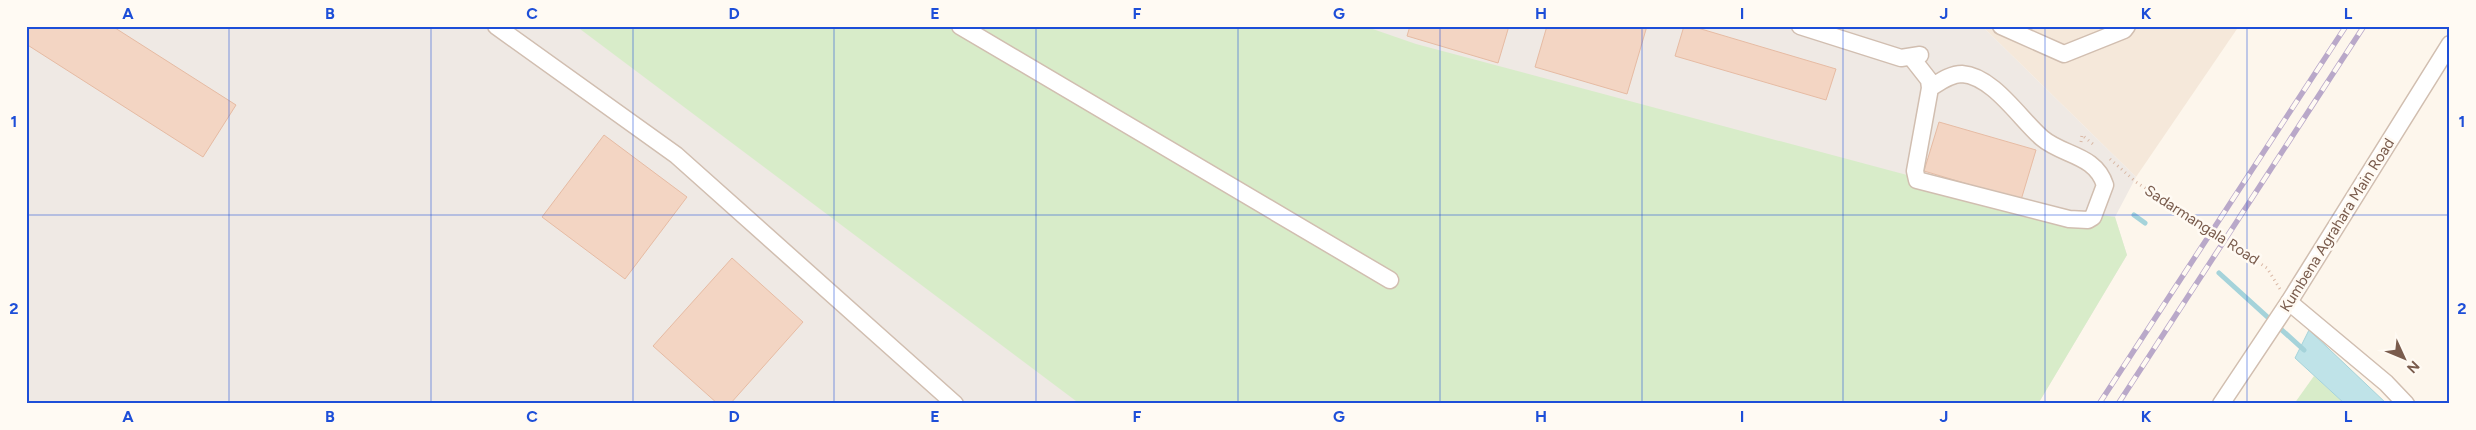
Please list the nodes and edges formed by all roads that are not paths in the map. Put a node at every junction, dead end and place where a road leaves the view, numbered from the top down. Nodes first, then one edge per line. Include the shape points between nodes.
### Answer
1 (496, 26) edge
2 (960, 26) edge
3 (1800, 26) edge
4 (2000, 26) edge
5 (2128, 26) edge
6 (2450, 44) edge
7 (1930, 88) junction
8 (1390, 280) dead end
9 (2289, 302) junction
10 (955, 404) edge
11 (2221, 404) edge
12 (2406, 404) edge

1 - 10 street via 676,155
2 - 8 street
3 - 7 street via 1901,58 1916,56
4 - 5 street via 2064,54
6 - 9 street, Kumbena Agrahara Main Road
7 - 7 street via 1915,171 1917,180 2069,219 2088,220 2093,217 2105,185 2084,158 2043,139 1988,84 1962,74 1950,76
9 - 11 street, Kumbena Agrahara Main Road
9 - 12 street via 2386,383

